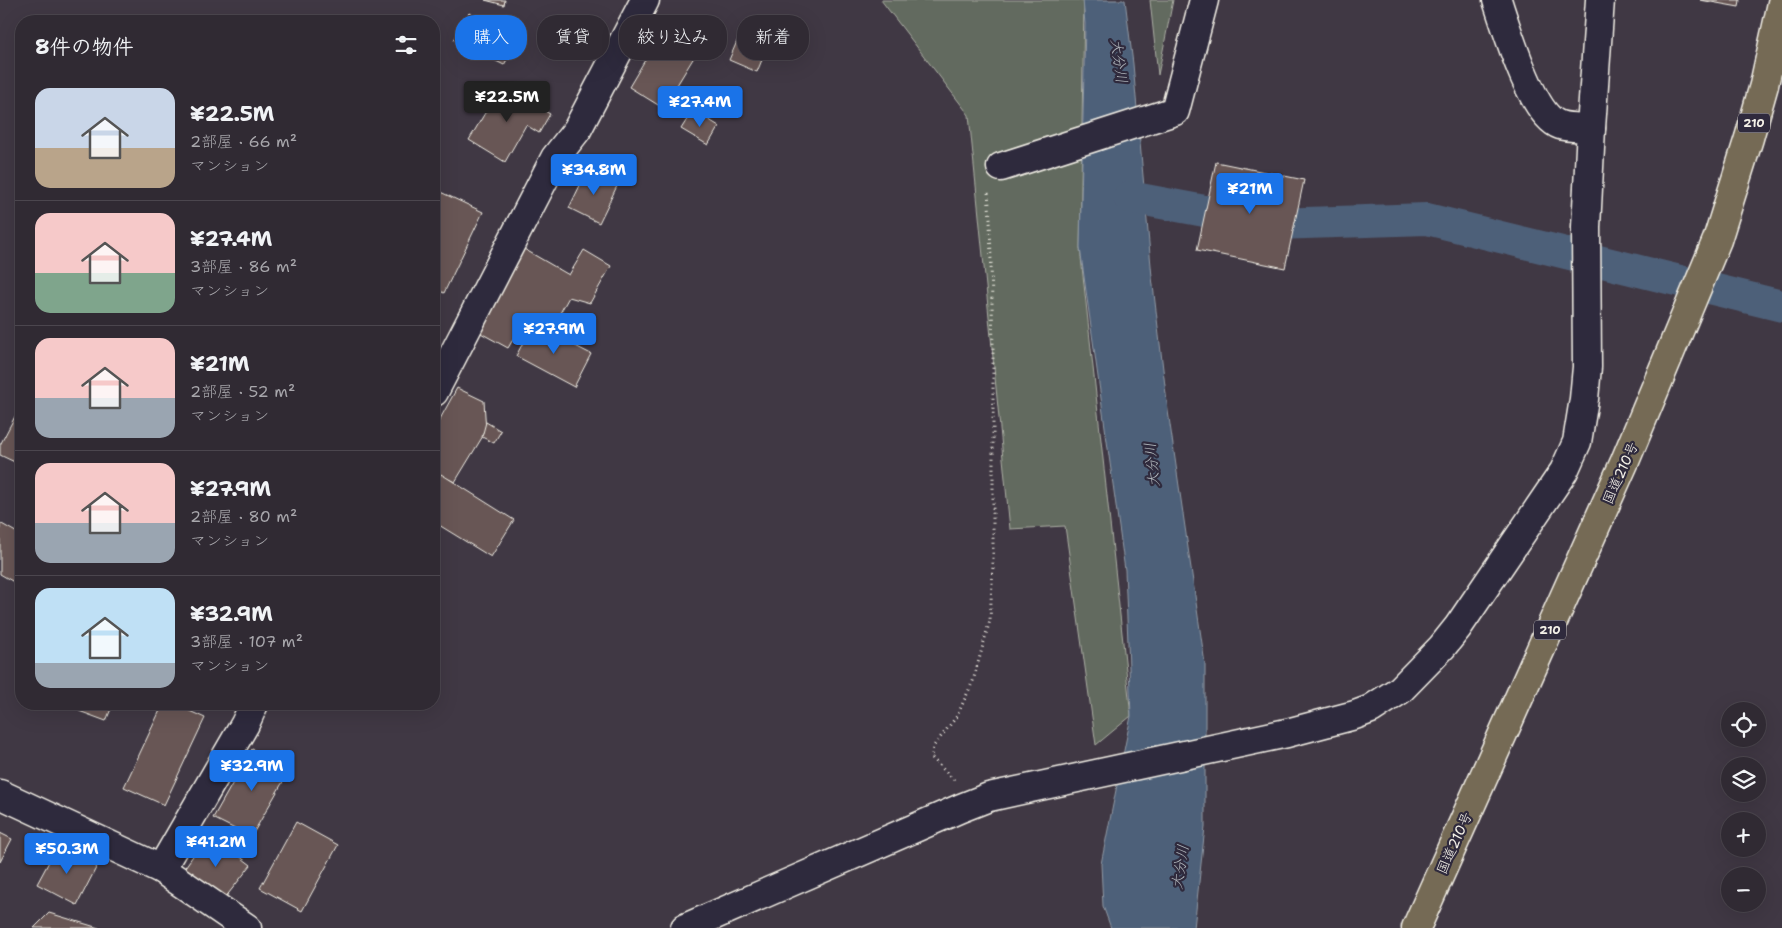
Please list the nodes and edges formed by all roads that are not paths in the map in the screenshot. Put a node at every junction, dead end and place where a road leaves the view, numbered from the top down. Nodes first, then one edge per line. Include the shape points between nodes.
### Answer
1 (645, 0) edge
2 (1204, 0) edge
3 (1497, 0) edge
4 (1600, 0) edge
5 (1782, 3) edge
6 (1591, 128) junction
7 (1001, 167) road end
8 (440, 380) edge
9 (251, 710) edge
10 (0, 794) edge
11 (161, 869) junction
12 (247, 928) edge
13 (685, 928) edge
14 (1416, 928) edge

1 - 8 street via 577,130 555,158
2 - 7 street via 1174,111
3 - 6 street via 1514,50 1538,103 1559,125
4 - 6 street
5 - 14 highway, 国道210号 / 210 via 1764,85 1717,240 1625,461
6 - 13 street via 1586,227 1586,367 1577,442 1564,471 1472,609 1442,647 1400,690 1372,709 1355,715 989,797
9 - 11 street
10 - 11 street
11 - 12 street

